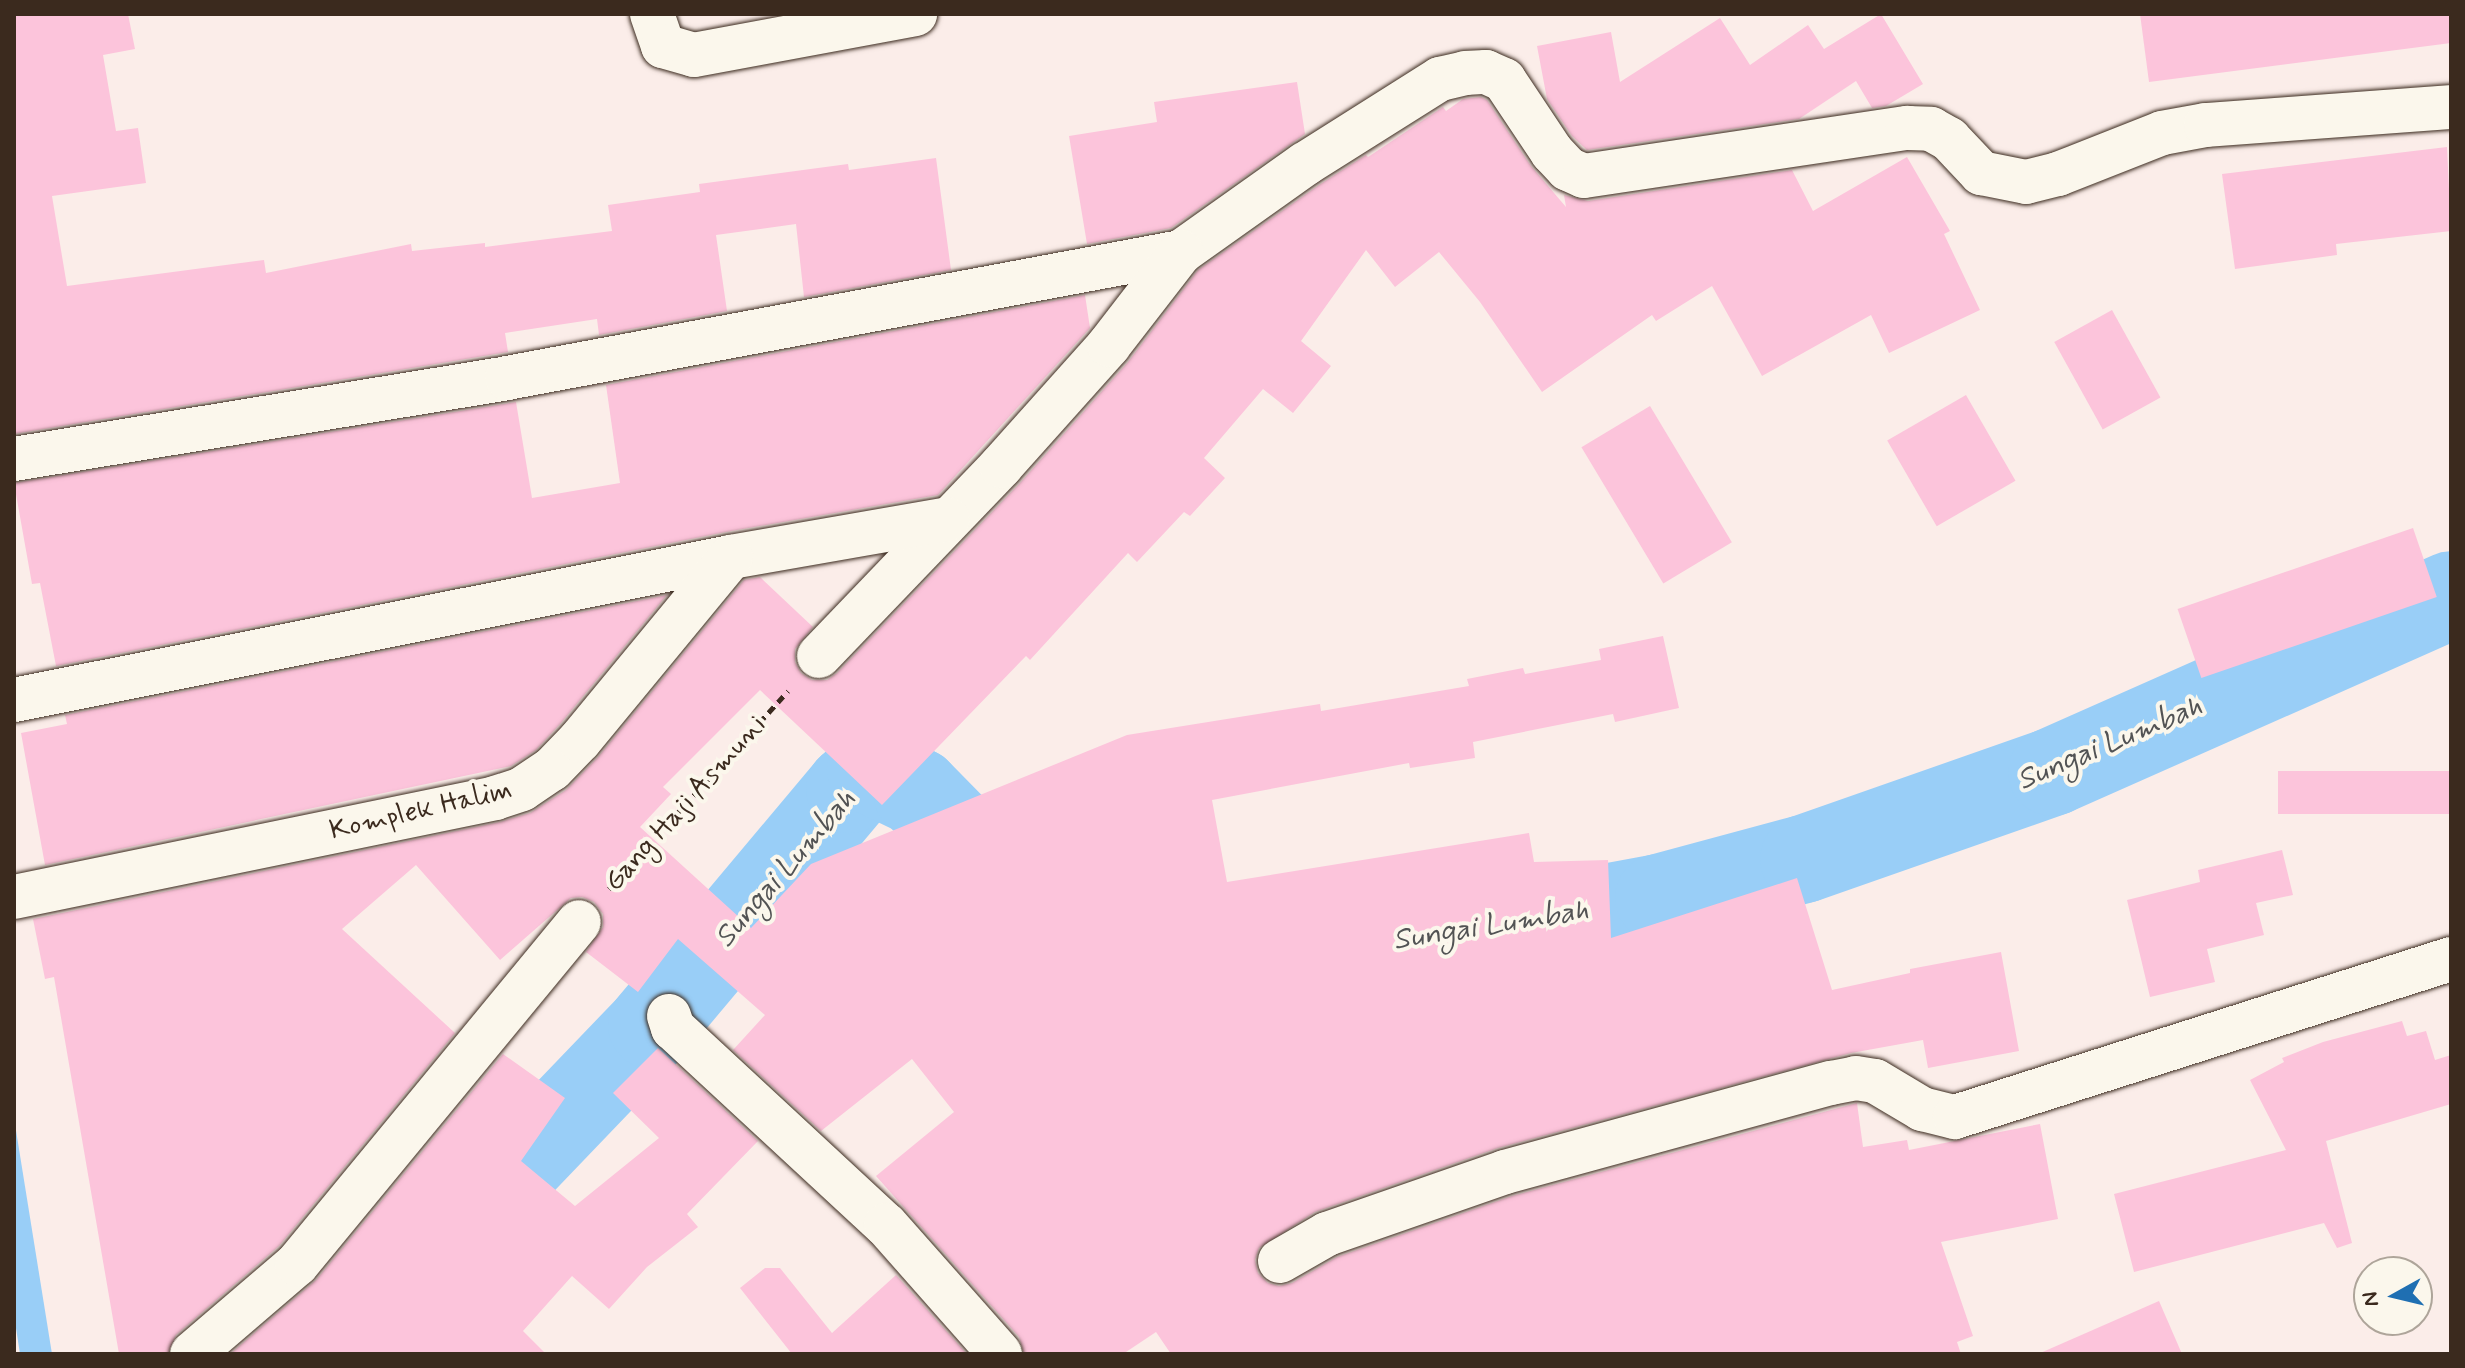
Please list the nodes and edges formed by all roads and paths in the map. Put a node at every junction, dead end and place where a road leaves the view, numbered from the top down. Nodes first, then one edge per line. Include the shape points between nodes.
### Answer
1 (652, 14) edge
2 (915, 14) edge
3 (2451, 107) edge
4 (1181, 252) junction
5 (14, 459) edge
6 (948, 519) junction
7 (731, 557) junction
8 (819, 656) joint
9 (14, 700) edge
10 (14, 897) edge
11 (579, 922) joint
12 (2451, 959) edge
13 (669, 1016) dead end
14 (1280, 1261) dead end
15 (192, 1354) edge
16 (1000, 1354) edge

1 - 2 street via 663,46 694,55
3 - 4 street via 2206,125 2162,133 2026,182 1981,173 1949,139 1931,129 1907,128 1584,176 1552,152 1504,80 1486,72 1465,73 1440,79 1305,164
4 - 5 street via 507,378
4 - 6 street via 1109,345
6 - 7 street
6 - 8 street
7 - 9 street
7 - 10 street, Komplek Halim via 580,740 552,769 522,789
8 - 11 path, Gang Haji Asmuni
11 - 15 street via 297,1264
12 - 14 street via 1955,1117 1922,1109 1875,1081 1856,1078 1817,1086 1505,1172 1327,1234
13 - 16 street via 673,1028 886,1225

